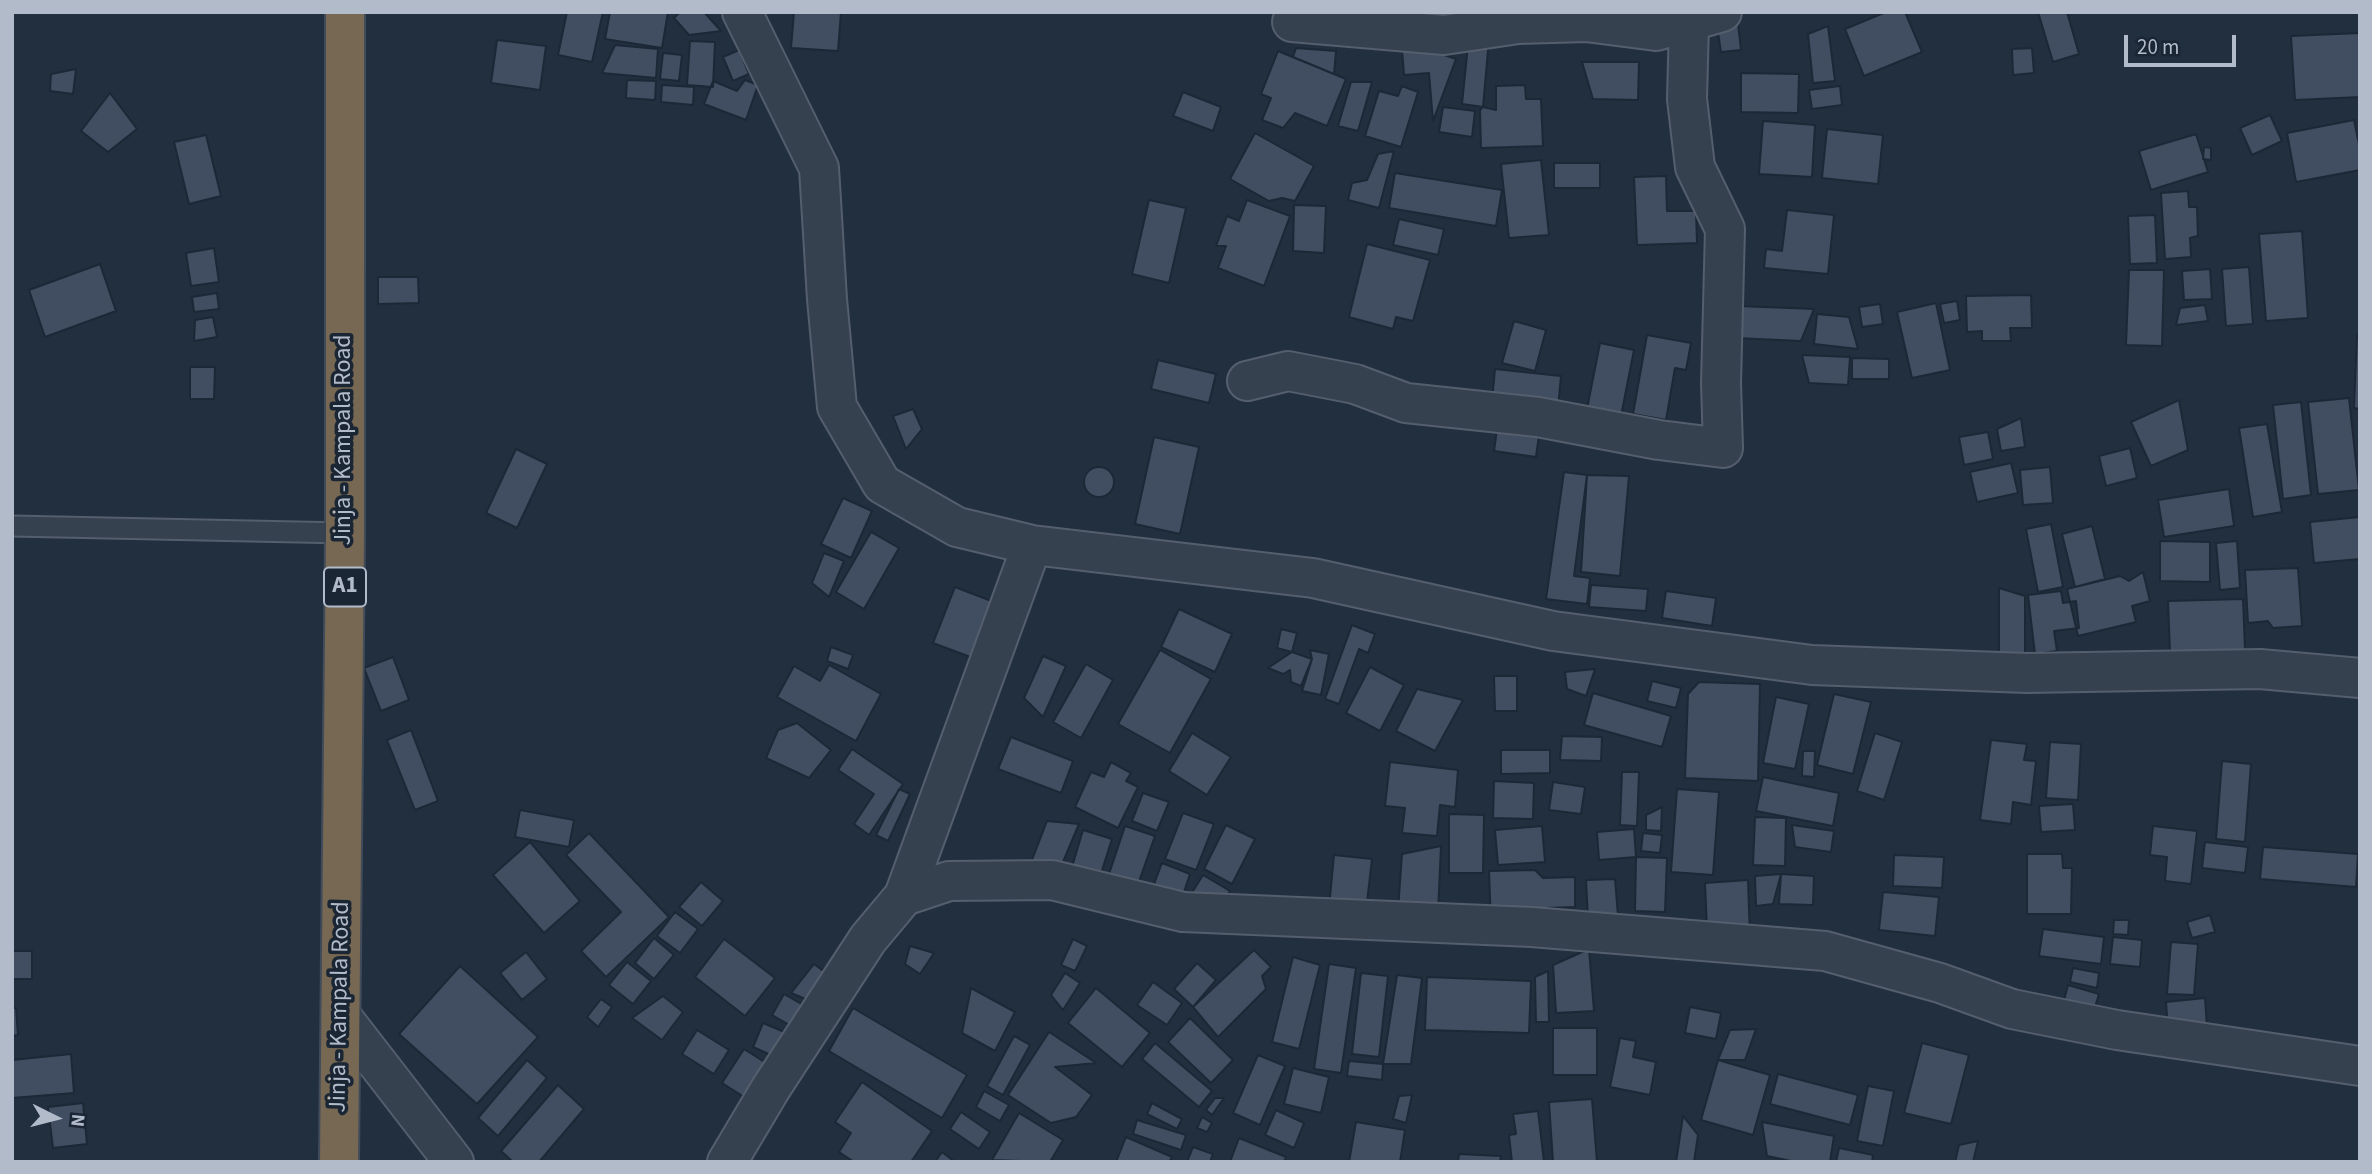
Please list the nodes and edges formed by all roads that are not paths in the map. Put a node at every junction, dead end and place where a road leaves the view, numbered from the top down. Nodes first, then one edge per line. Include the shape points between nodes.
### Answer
1 (345, 12) edge
2 (742, 12) edge
3 (1706, 17) edge
4 (1292, 22) dead end
5 (1247, 381) dead end
6 (12, 526) edge
7 (345, 533) junction
8 (1032, 544) junction
9 (2360, 678) edge
10 (904, 896) junction
11 (341, 1016) junction
12 (2360, 1066) edge
13 (339, 1162) edge
14 (454, 1162) edge
15 (727, 1162) edge

1 - 7 highway, Jinja - Kampala Road / A1
2 - 8 street via 819,168 837,407 882,484 957,527
3 - 4 street via 1656,31 1586,22 1518,24 1444,35
3 - 5 street via 1687,99 1695,167 1725,229 1723,448 1538,417 1406,403 1354,384 1288,371
6 - 7 lane
7 - 11 highway, Jinja - Kampala Road / A1
8 - 9 street via 1312,578 1553,631 1812,665 2027,673 2260,668
8 - 10 street
10 - 12 street via 949,881 1052,880 1183,912 1532,927 1825,951 1940,983 2012,1009 2118,1030
10 - 15 street via 867,939
11 - 13 highway, Jinja - Kampala Road / A1
11 - 14 street

